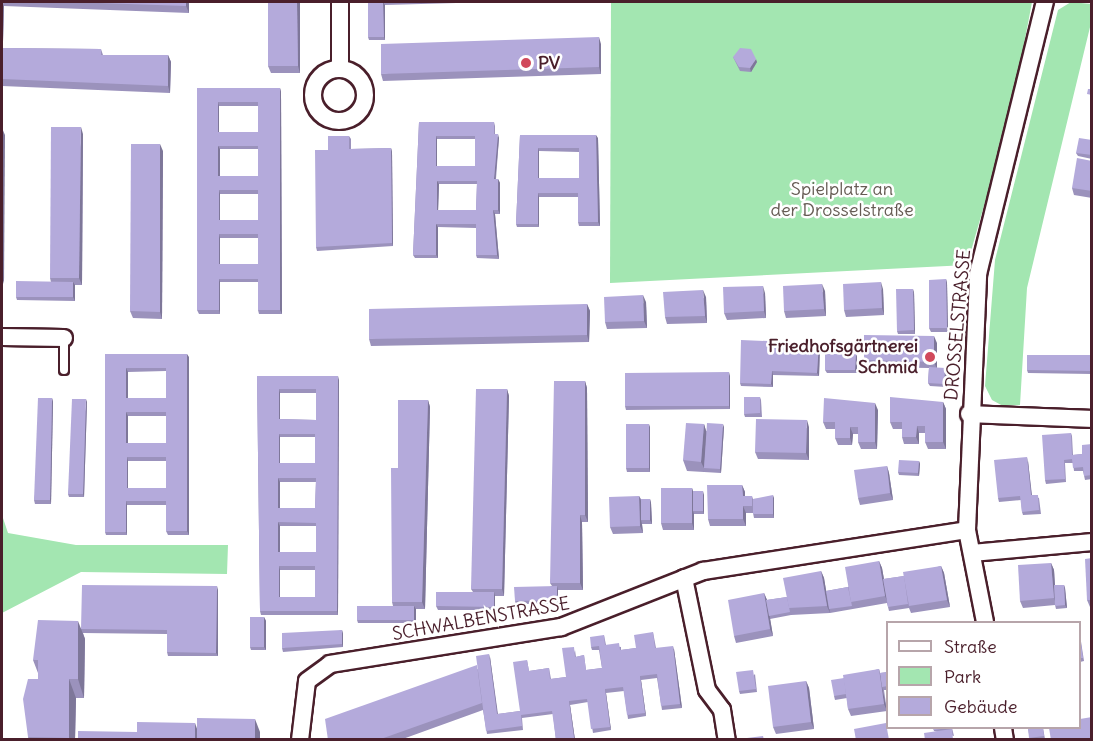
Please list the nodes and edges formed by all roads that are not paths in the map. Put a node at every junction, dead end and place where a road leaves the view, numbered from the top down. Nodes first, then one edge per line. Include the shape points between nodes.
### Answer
1 (340, 2) edge
2 (1045, 2) edge
3 (340, 69) dead end
4 (2, 337) edge
5 (64, 338) joint
6 (64, 370) dead end
7 (969, 414) junction
8 (1092, 419) edge
9 (967, 530) junction
10 (1092, 542) edge
11 (972, 553) junction
12 (684, 578) junction
13 (985, 621) edge
14 (300, 740) edge
15 (727, 740) edge

1 - 3 street
2 - 7 street, DROSSELSTRASSE via 980,263
4 - 5 street
5 - 6 lane
7 - 8 street
7 - 9 street, DROSSELSTRASSE
9 - 11 street, DROSSELSTRASSE
9 - 12 street, SCHWALBENSTRASSE
10 - 11 street
11 - 13 street, DROSSELSTRASSE
12 - 14 street, SCHWALBENSTRASSE via 561,627 330,664 307,681
12 - 15 street via 707,690 722,710

